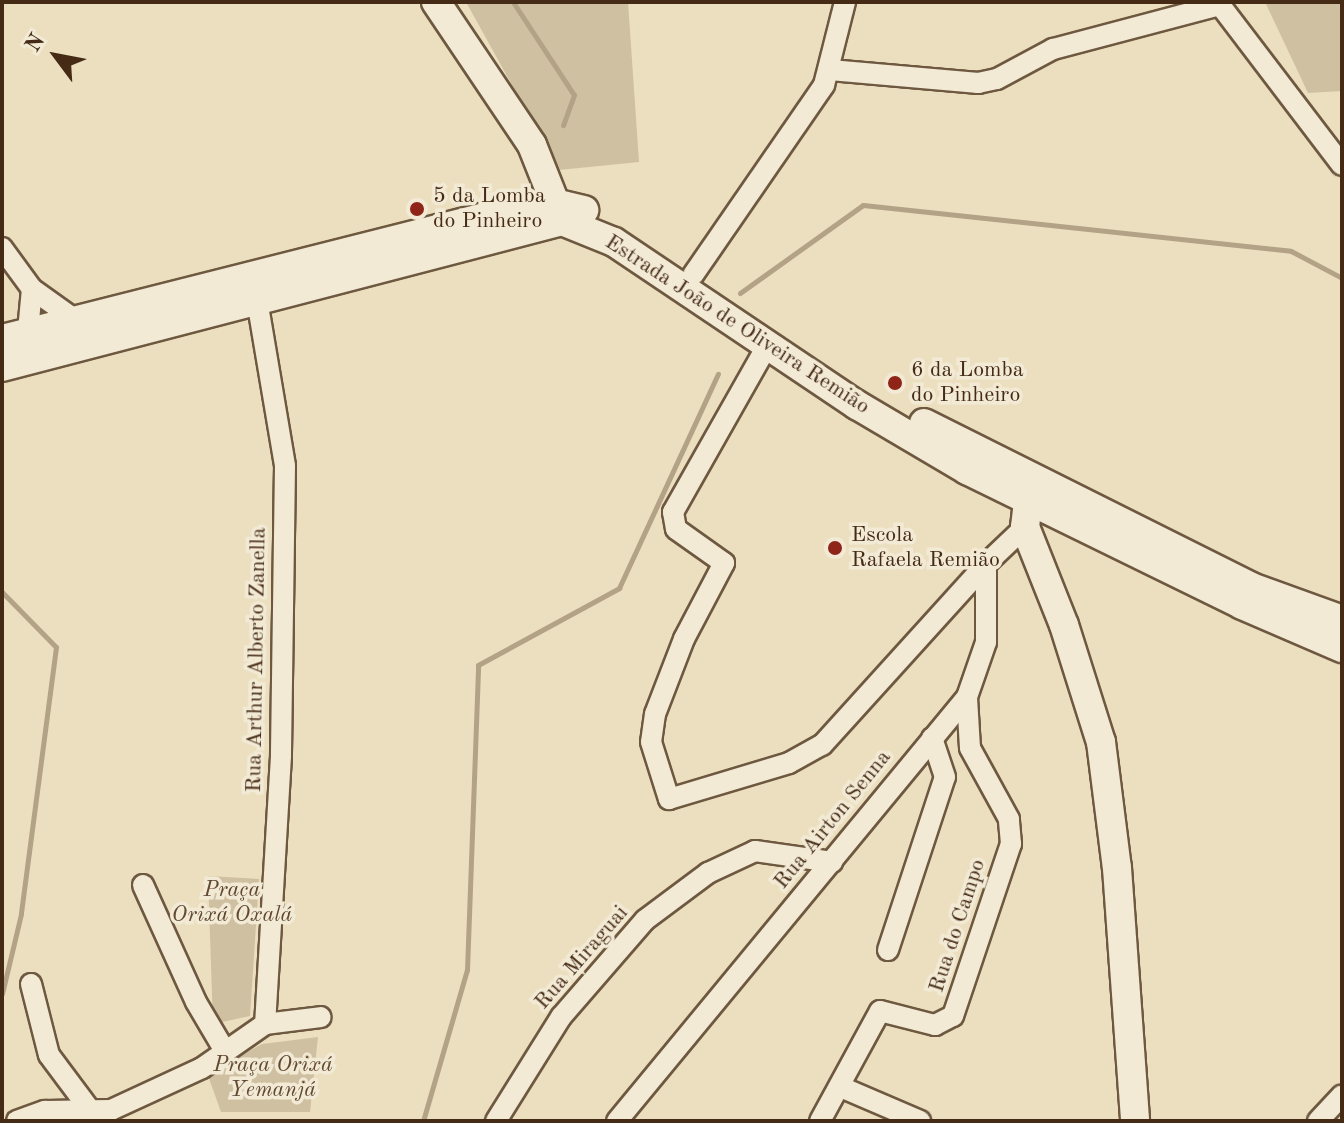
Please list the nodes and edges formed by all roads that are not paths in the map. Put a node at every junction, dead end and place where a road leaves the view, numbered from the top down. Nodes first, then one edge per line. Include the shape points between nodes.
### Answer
1 (436, 2) edge
2 (845, 2) edge
3 (830, 70) junction
4 (1342, 165) edge
5 (560, 213) junction
6 (2, 248) edge
7 (693, 275) junction
8 (32, 289) junction
9 (257, 300) junction
10 (74, 319) junction
11 (744, 321) junction
12 (15, 335) edge
13 (767, 346) junction
14 (84, 348) junction
15 (2, 367) edge
16 (1027, 502) junction
17 (986, 564) junction
18 (1342, 620) edge
19 (1342, 648) edge
20 (967, 697) junction
21 (932, 738) junction
22 (832, 862) junction
23 (143, 885) dead end
24 (888, 950) dead end
25 (31, 984) dead end
26 (321, 1017) dead end
27 (265, 1024) junction
28 (225, 1051) junction
29 (843, 1088) junction
30 (1342, 1095) edge
31 (90, 1110) junction
32 (17, 1121) edge
33 (496, 1121) edge
34 (617, 1121) edge
35 (820, 1121) edge
36 (920, 1121) edge
37 (1130, 1121) edge
38 (1318, 1121) edge

1 - 5 main road via 532,145
2 - 3 street
3 - 4 street via 978,83 997,79 1053,49 1220,5
3 - 7 street via 771,166
5 - 7 main road, Estrada João de Oliveira Remião via 601,214
5 - 9 main road, Estrada João de Oliveira Remião
5 - 10 main road, Estrada João de Oliveira Remião via 524,207
5 - 11 main road, Estrada João de Oliveira Remião
6 - 8 street
7 - 11 main road, Estrada João de Oliveira Remião
8 - 10 street
8 - 12 street
9 - 14 main road, Estrada João de Oliveira Remião
9 - 27 street, Rua Arthur Alberto Zanella via 285,466 281,756
10 - 12 main road, Estrada João de Oliveira Remião
10 - 14 main road via 87,335
11 - 13 main road, Estrada João de Oliveira Remião
11 - 16 main road, Estrada João de Oliveira Remião via 912,416
13 - 16 main road, Estrada João de Oliveira Remião via 857,405
13 - 17 street via 673,512 676,529 724,563 684,639 655,714 651,742 669,799 789,763 822,745
14 - 15 main road, Estrada João de Oliveira Remião
16 - 17 street
16 - 18 main road, Estrada João de Oliveira Remião
16 - 19 main road, Estrada João de Oliveira Remião
16 - 37 main road via 1101,742 1117,868
17 - 20 street, Rua Airton Senna via 986,642
20 - 21 street, Rua Airton Senna
20 - 29 street, Rua do Campo via 970,748 1009,819 1011,844 953,1016 935,1025 880,1011
21 - 22 street, Rua Airton Senna
21 - 24 street via 945,777
22 - 33 street, Rua Miraguai via 755,851 708,873 645,920 561,1017
22 - 34 street, Rua Airton Senna
23 - 28 street via 196,1002
25 - 31 street via 49,1055
26 - 27 street
27 - 28 street
28 - 31 street via 111,1110
29 - 35 street
29 - 36 street
30 - 38 street
31 - 32 street via 45,1111

